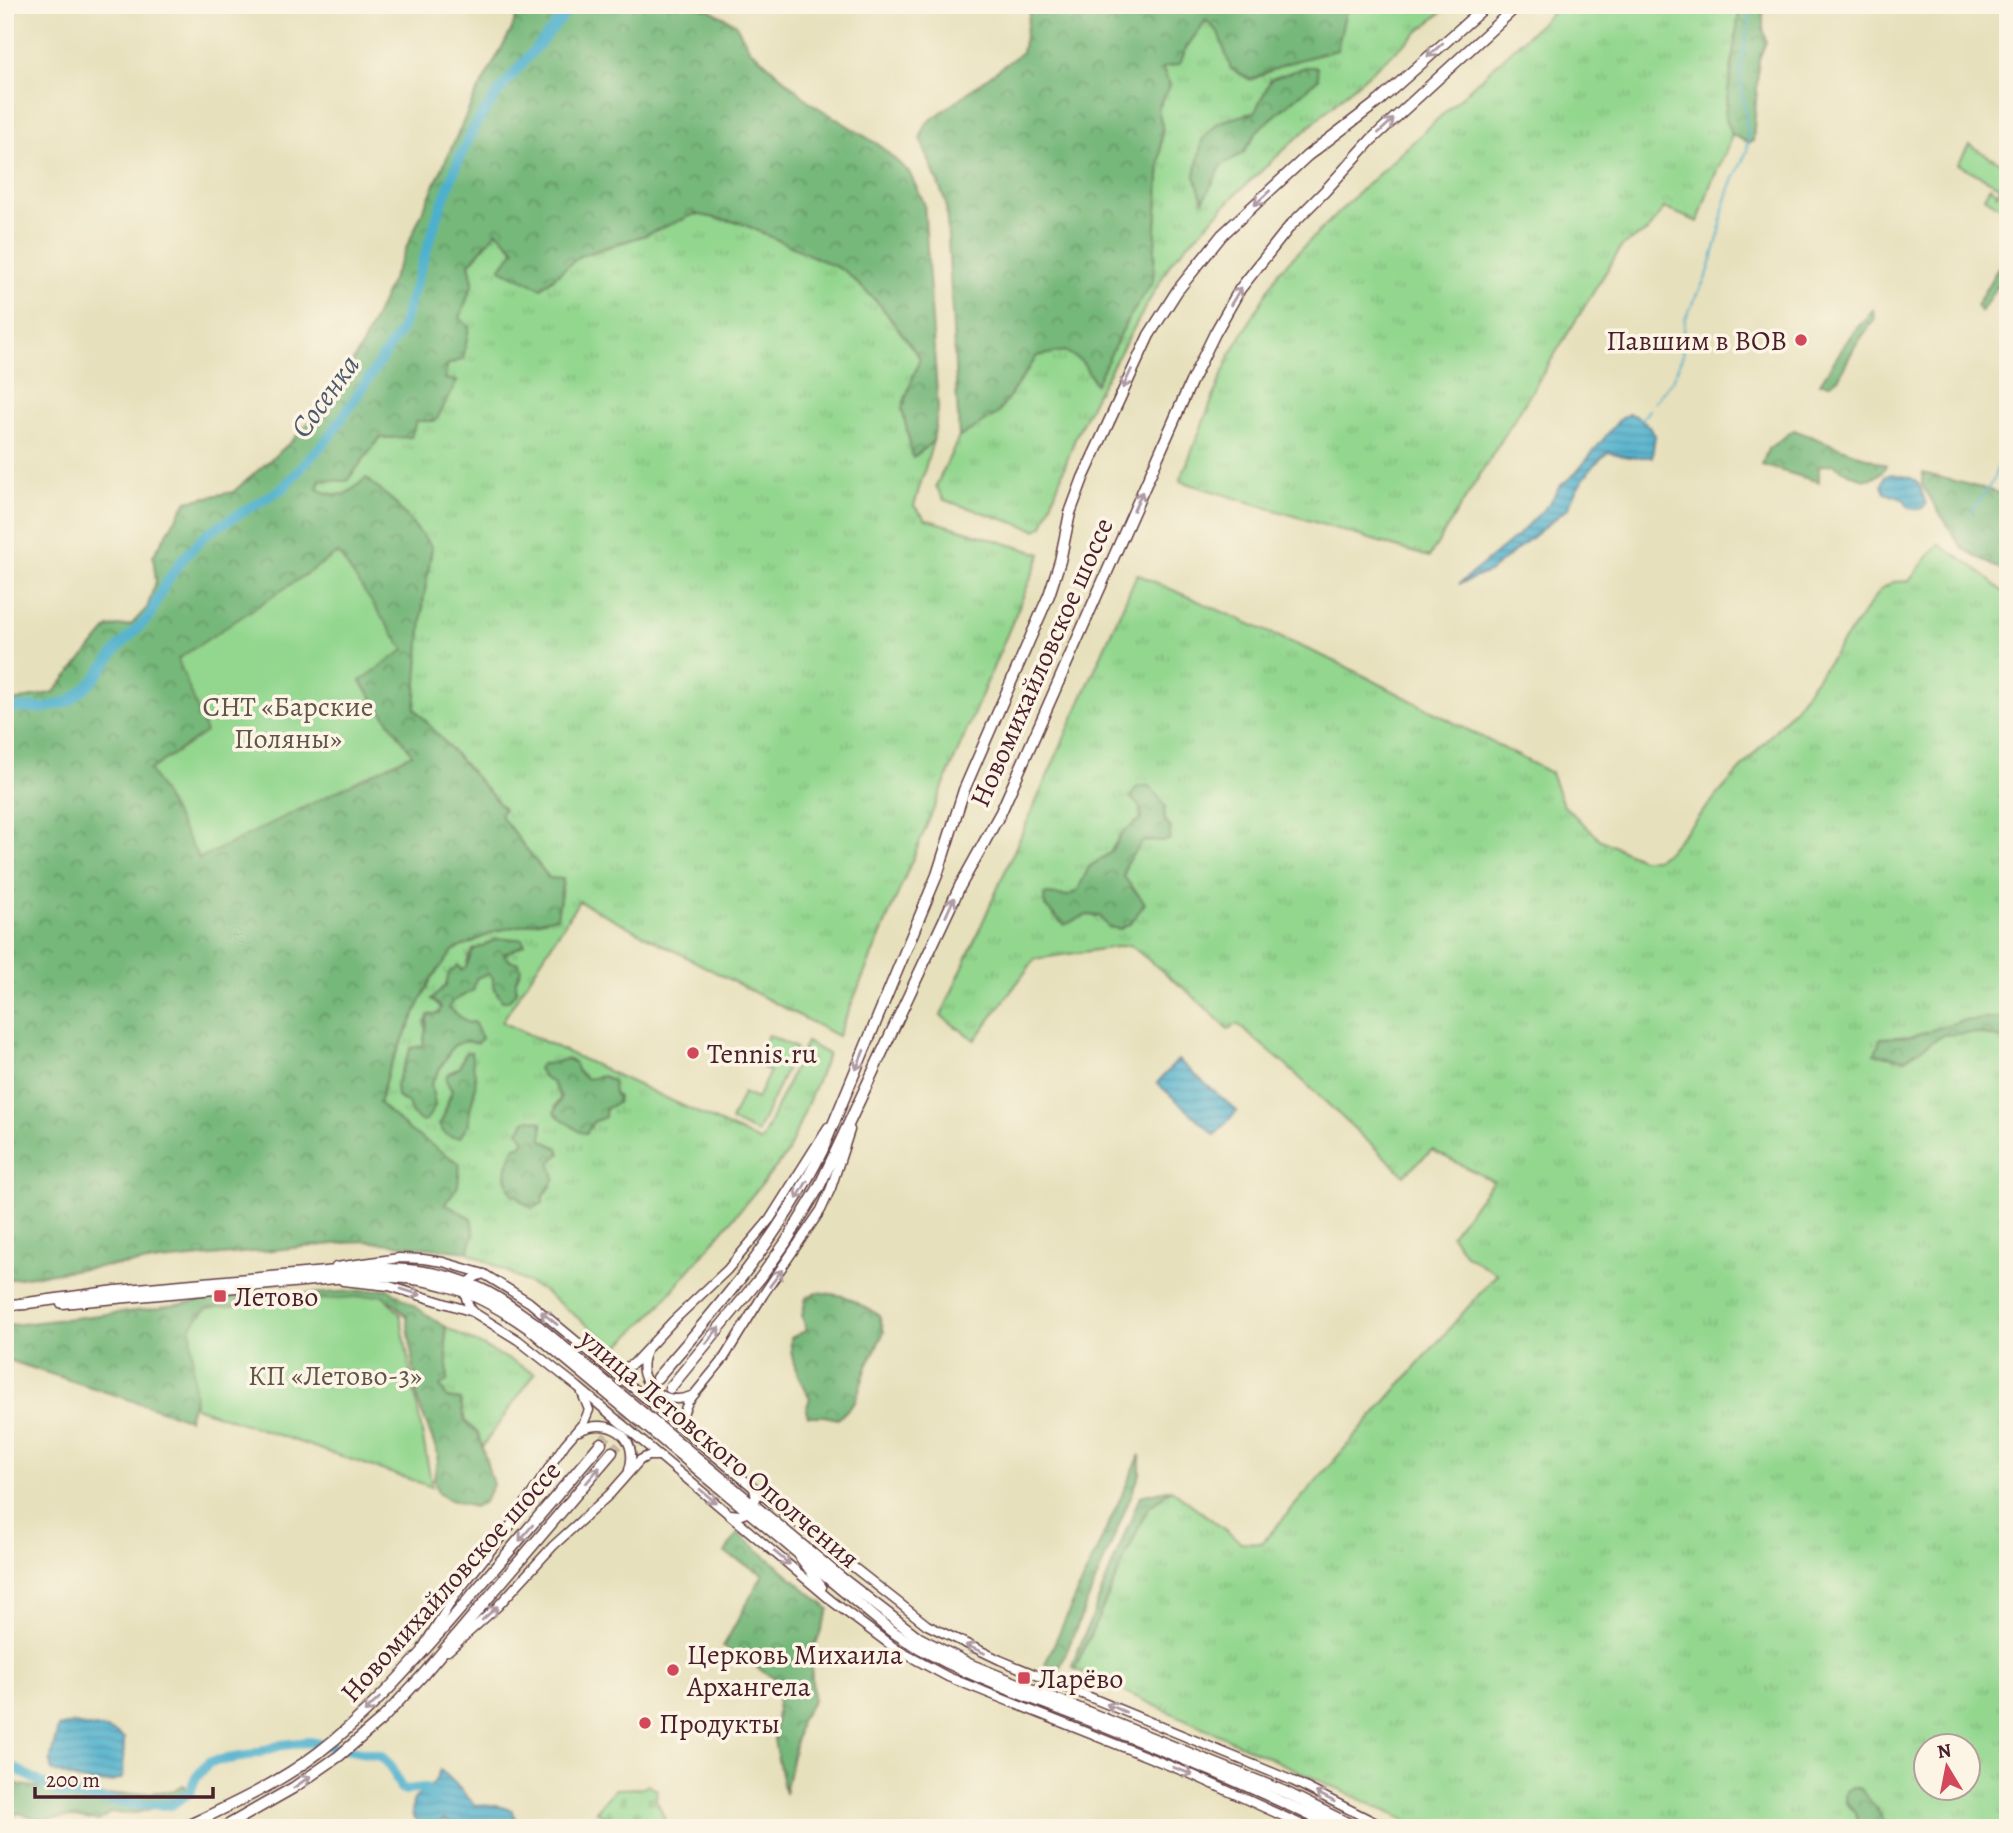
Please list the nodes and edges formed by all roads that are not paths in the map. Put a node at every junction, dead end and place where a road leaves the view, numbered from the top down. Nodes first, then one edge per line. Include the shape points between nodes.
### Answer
1 (1487, 5) edge
2 (1518, 5) edge
3 (841, 1106) junction
4 (855, 1114) junction
5 (485, 1274) junction
6 (317, 1276) junction
7 (467, 1287) junction
8 (5, 1305) edge
9 (473, 1312) junction
10 (648, 1348) junction
11 (604, 1362) junction
12 (657, 1378) tunnel mouth
13 (578, 1387) junction
14 (670, 1388) tunnel mouth
15 (695, 1394) junction
16 (576, 1432) junction
17 (689, 1432) junction
18 (601, 1443) tunnel mouth
19 (612, 1452) tunnel mouth
20 (662, 1457) junction
21 (628, 1473) junction
22 (753, 1487) junction
23 (751, 1508) junction
24 (730, 1514) junction
25 (789, 1545) junction
26 (833, 1602) junction
27 (407, 1670) junction
28 (422, 1676) junction
29 (183, 1828) edge
30 (223, 1828) edge
31 (1310, 1828) edge
32 (1336, 1828) edge
33 (1357, 1828) edge
34 (1386, 1828) edge

1 -> 3 main road, Новомихайловское шоссе via 1379,101 1307,156 1223,235 1177,291 1149,335 1083,478 1049,595 964,790 937,876
4 -> 2 main road, Новомихайловское шоссе via 960,886 1001,812 1191,382 1240,289 1290,226 1371,140
3 - 10 street via 770,1219 727,1270
3 -> 12 main road, Новомихайловское шоссе via 807,1182 776,1233
14 -> 4 main road, Новомихайловское шоссе via 786,1242
15 -> 4 street via 724,1359 821,1210
5 - 6 street via 443,1262 399,1258
5 - 7 street via 475,1276
11 -> 5 street via 529,1302
6 - 7 main road, улица Летовского Ополчения via 393,1275
6 - 8 main road, улица Летовского Ополчения via 66,1303
6 -> 9 street via 389,1286
7 - 9 street via 464,1300
7 - 23 main road, улица Летовского Ополчения via 494,1295 536,1324
9 - 13 street
10 - 11 street via 628,1366 617,1368
10 - 15 street via 643,1377 656,1391 671,1400
11 - 17 street
13 - 16 street via 589,1410
13 - 20 street
15 - 17 street via 683,1414
16 - 21 street via 604,1424 618,1432 629,1445
16 - 27 street via 456,1594
17 - 22 street
18 -> 27 main road, Новомихайловское шоссе
28 -> 19 main road, Новомихайловское шоссе
20 - 21 street via 643,1458
20 -> 24 street
28 -> 21 street
22 - 23 street via 756,1499
34 -> 22 street via 1293,1781 1000,1660 927,1625
23 - 24 street via 741,1515
23 - 25 main road, улица Летовского Ополчения
23 - 33 main road, улица Летовского Ополчения via 898,1623 945,1653 1272,1787
24 -> 26 street
25 - 26 street
25 - 32 main road, улица Летовского Ополчения via 890,1630 939,1661 1281,1800
26 -> 31 street via 896,1649 948,1678
27 -> 29 main road, Новомихайловское шоссе via 317,1754 258,1791
30 -> 28 main road, Новомихайловское шоссе via 339,1756

